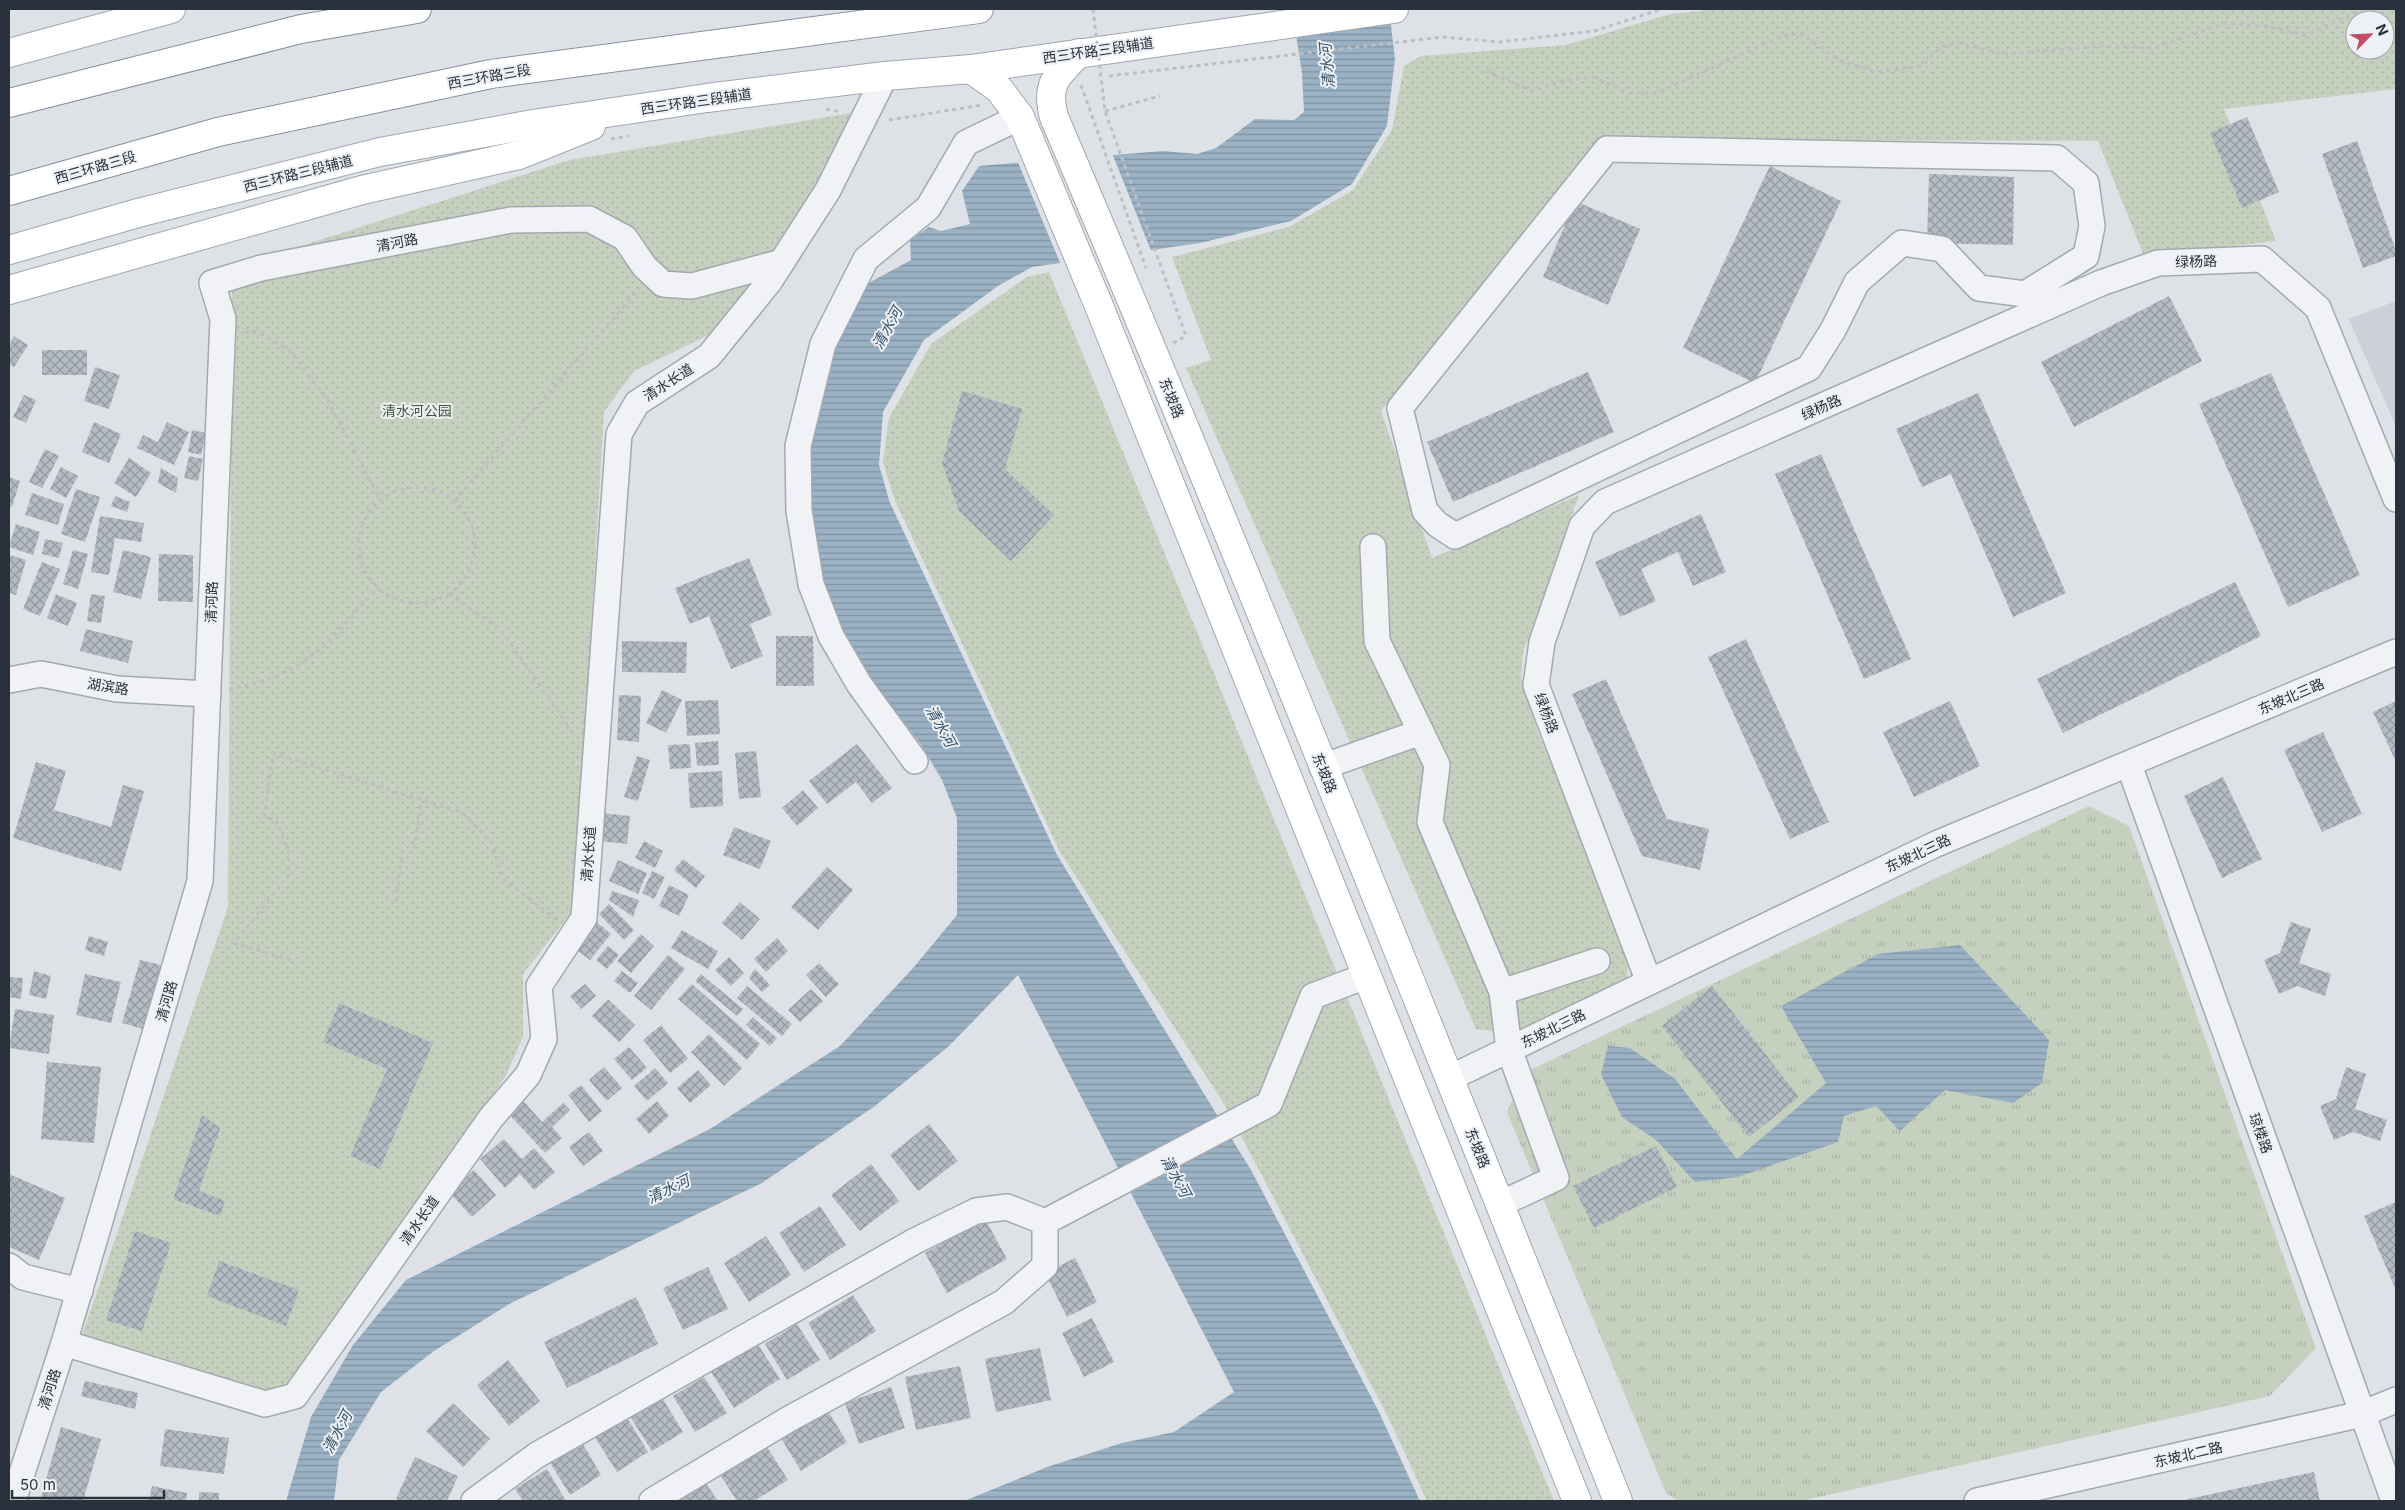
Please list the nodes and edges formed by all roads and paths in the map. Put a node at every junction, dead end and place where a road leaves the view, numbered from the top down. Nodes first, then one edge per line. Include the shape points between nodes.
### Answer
1 (171, 9) edge
2 (417, 9) edge
3 (979, 9) edge
4 (1093, 9) edge
5 (1394, 9) edge
6 (1662, 9) edge
7 (2363, 9) edge
8 (9, 53) edge
9 (1079, 66) junction
10 (971, 69) junction
11 (1486, 71) dead end
12 (885, 76) junction
13 (1100, 76) dead end
14 (1052, 86) junction
15 (1160, 96) dead end
16 (9, 103) edge
17 (818, 107) dead end
18 (1105, 111) junction
19 (1054, 117) junction
20 (864, 118) junction
21 (1018, 118) junction
22 (635, 122) junction
23 (608, 139) dead end
24 (9, 191) edge
25 (9, 250) edge
26 (2086, 256) junction
27 (782, 262) junction
28 (652, 274) junction
29 (1148, 274) dead end
30 (2101, 283) junction
31 (9, 290) edge
32 (222, 333) junction
33 (1186, 336) dead end
34 (380, 499) junction
35 (2396, 499) edge
36 (454, 501) junction
37 (1373, 547) dead end
38 (377, 588) junction
39 (449, 594) junction
40 (2396, 652) edge
41 (9, 680) edge
42 (208, 694) junction
43 (1421, 732) junction
44 (915, 761) dead end
45 (595, 765) junction
46 (2129, 765) junction
47 (1322, 767) junction
48 (422, 800) junction
49 (396, 901) dead end
50 (573, 933) junction
51 (291, 960) dead end
52 (1597, 961) dead end
53 (1366, 976) junction
54 (1649, 982) junction
55 (1502, 992) junction
56 (1509, 1049) junction
57 (1450, 1078) junction
58 (1500, 1204) junction
59 (1045, 1222) junction
60 (9, 1266) edge
61 (80, 1292) junction
62 (64, 1343) junction
63 (2396, 1400) edge
64 (2362, 1414) junction
65 (13, 1501) edge
66 (474, 1501) edge
67 (652, 1501) edge
68 (1577, 1501) edge
69 (1618, 1501) edge
70 (1977, 1501) edge
71 (2394, 1501) edge

1 - 8 main road
2 - 16 main road via 284,33
3 - 24 main road, 西三环路三段 via 491,74 218,132
4 - 18 path, bridge
5 - 9 main road, 西三环路三段辅道 via 1282,24
6 - 13 path via 1594,31 1500,42 1443,37
7 - 11 path via 2306,35 2226,23 2154,48 2102,46 2002,54 1960,43 1941,46 1922,66 1877,72 1841,61 1801,34 1784,34 1658,93 1629,93 1594,78 1562,81 1532,91
9 - 10 main road, 西三环路三段辅道
9 - 14 path
9 - 14 main road via 1058,73
9 - 29 path via 1096,129
10 - 12 main road, 西三环路三段辅道
10 - 21 main road via 999,89
12 - 20 street, 清水长道
12 - 22 main road, 西三环路三段辅道
14 - 19 main road, 东坡路 via 1050,101
15 - 18 path
17 - 20 path
18 - 33 path, bridge
19 - 21 main road
19 - 47 main road, 东坡路
20 - 21 path via 880,121
20 - 27 street, 清水长道 via 828,190
21 - 44 street via 966,143 928,208 866,259 823,344 798,446 799,511 811,584 830,636 859,684
21 - 53 main road via 1099,306
22 - 23 path
22 - 25 main road, 西三环路三段辅道 via 533,124 380,152 138,213
22 - 31 main road via 519,155 362,190
26 - 26 street via 2025,294 1979,288 1942,249 1902,243 1857,282 1809,368 1455,536 1425,511 1400,408 1607,149 2058,158 2086,183 2092,226
26 - 30 street
27 - 28 street, 清河路 via 692,286 663,284
27 - 45 street, 清水长道 via 709,356 637,403 619,434
28 - 32 street, 清河路 via 625,238 589,219 511,220 261,268 212,283 222,319
28 - 36 path
30 - 35 street, 绿杨路 via 2158,263 2262,259 2318,308
30 - 54 street, 绿杨路 via 1605,502 1582,526 1542,642 1536,685
32 - 34 path via 256,331 290,351 327,400
32 - 42 street, 清河路
34 - 36 path via 397,490 415,486 434,489
34 - 38 path via 367,514 359,532 358,552 362,565
36 - 39 path via 464,511 472,528 475,546 472,564 463,581
37 - 43 street via 1377,640
38 - 39 path via 393,599 413,604 432,602
38 - 42 path via 327,643 292,669 258,683
39 - 45 path via 501,630
40 - 46 street, 东坡北三路
41 - 42 street, 湖滨路 via 41,674 117,689
42 - 61 street, 清河路 via 200,881
43 - 47 street
43 - 55 street via 1437,765 1430,822
45 - 50 street, 清水长道 via 584,918
46 - 54 street, 东坡北三路 via 1936,844
46 - 64 street, 琼楼路
47 - 57 main road, 东坡路
48 - 49 path via 413,852 402,852
48 - 50 path via 463,813 493,844 501,877
48 - 51 path via 273,753 264,818 276,820 289,852 288,876 234,943
50 - 62 street, 清水长道 via 539,986 544,1039 528,1075 490,1118 295,1396 265,1404
52 - 55 street
53 - 59 street via 1313,996 1269,1104
53 - 68 main road
54 - 56 street, 东坡北三路
55 - 56 street
56 - 57 street, 东坡北三路
56 - 58 street via 1556,1178
57 - 58 main road, 东坡路
58 - 69 main road, 东坡路
59 - 66 street via 1007,1207 976,1211 915,1241 537,1455
59 - 67 street via 1045,1266 1004,1302 789,1419
60 - 61 street via 23,1277
61 - 62 street, 清河路
62 - 65 street, 清河路
63 - 64 street, 东坡北二路
64 - 70 street, 东坡北二路
64 - 71 street, 琼楼路

